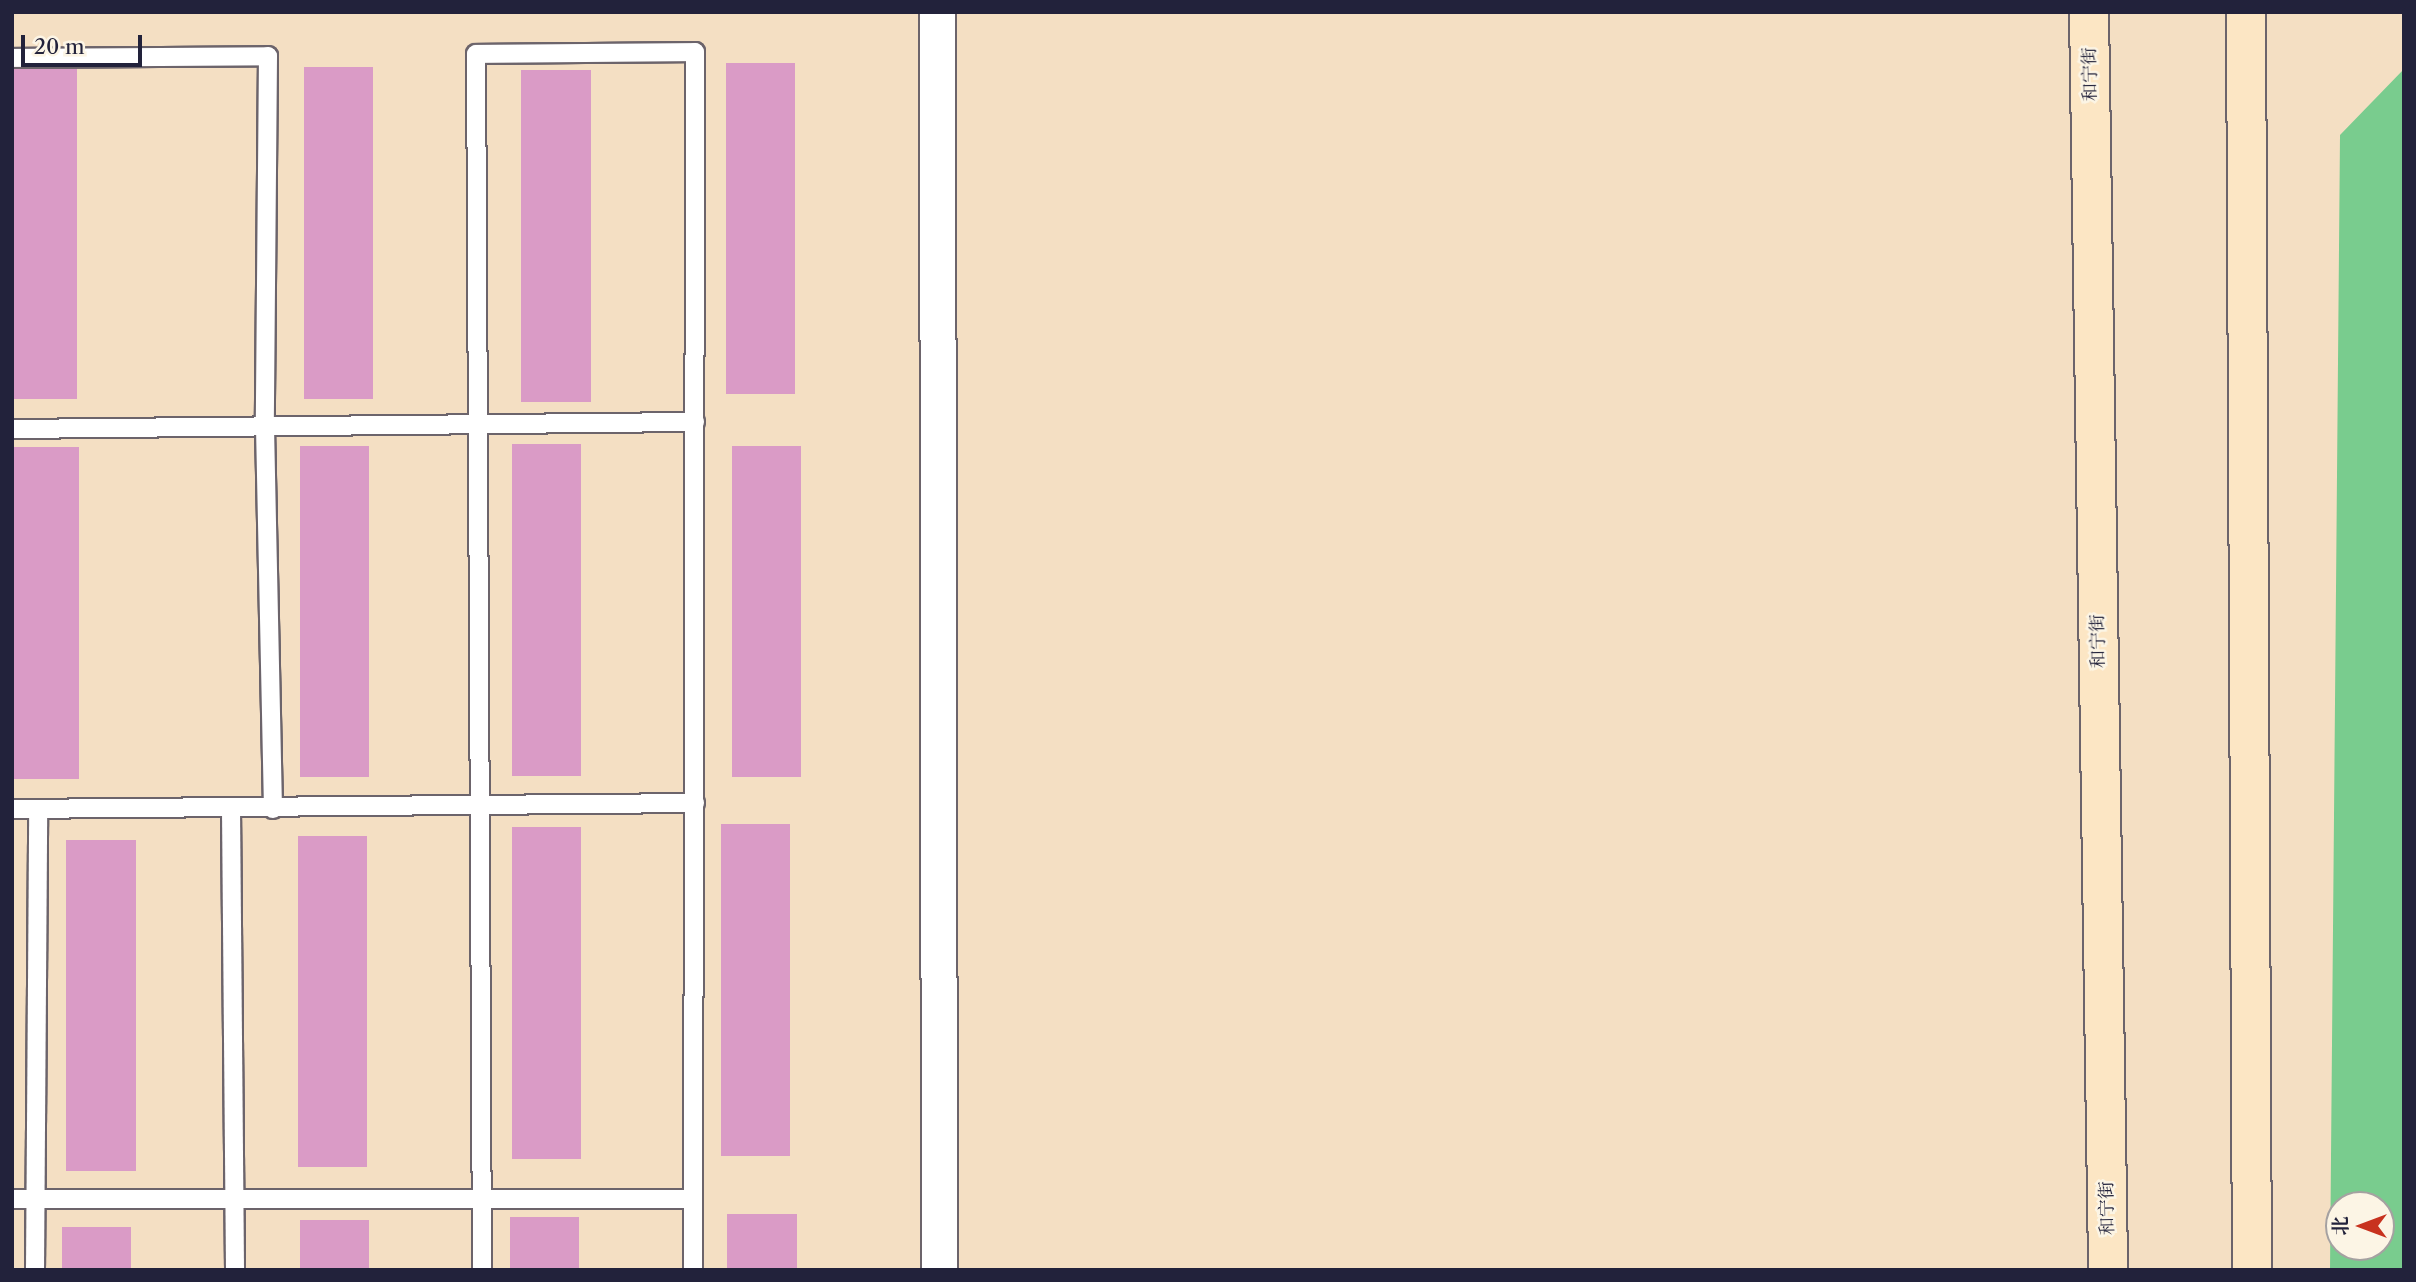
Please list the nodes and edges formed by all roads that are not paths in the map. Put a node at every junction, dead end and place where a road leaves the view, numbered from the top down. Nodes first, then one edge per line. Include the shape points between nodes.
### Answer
1 (937, 12) edge
2 (2089, 12) edge
3 (2246, 12) edge
4 (12, 58) edge
5 (695, 422) junction
6 (476, 425) junction
7 (265, 427) junction
8 (12, 429) edge
9 (695, 803) junction
10 (479, 807) junction
11 (12, 809) edge
12 (38, 809) junction
13 (232, 809) junction
14 (273, 809) junction
15 (12, 1199) edge
16 (35, 1199) junction
17 (234, 1199) junction
18 (481, 1199) junction
19 (693, 1199) junction
20 (35, 1270) edge
21 (235, 1270) edge
22 (482, 1270) edge
23 (693, 1270) edge
24 (939, 1270) edge
25 (2108, 1270) edge
26 (2252, 1270) edge

1 - 24 street
2 - 25 main road, 和宁街
3 - 26 main road
4 - 7 lane via 268,56
5 - 6 lane
5 - 6 lane via 695,52 476,54
5 - 9 lane
6 - 7 lane
6 - 10 lane
7 - 8 lane
7 - 14 lane
9 - 10 lane
9 - 19 lane
10 - 14 lane
10 - 18 lane
11 - 12 lane
12 - 13 lane
12 - 16 lane
13 - 14 lane
13 - 17 lane
15 - 16 lane
16 - 17 lane
16 - 20 lane
17 - 18 lane
17 - 21 lane
18 - 19 lane
18 - 22 lane
19 - 23 lane

